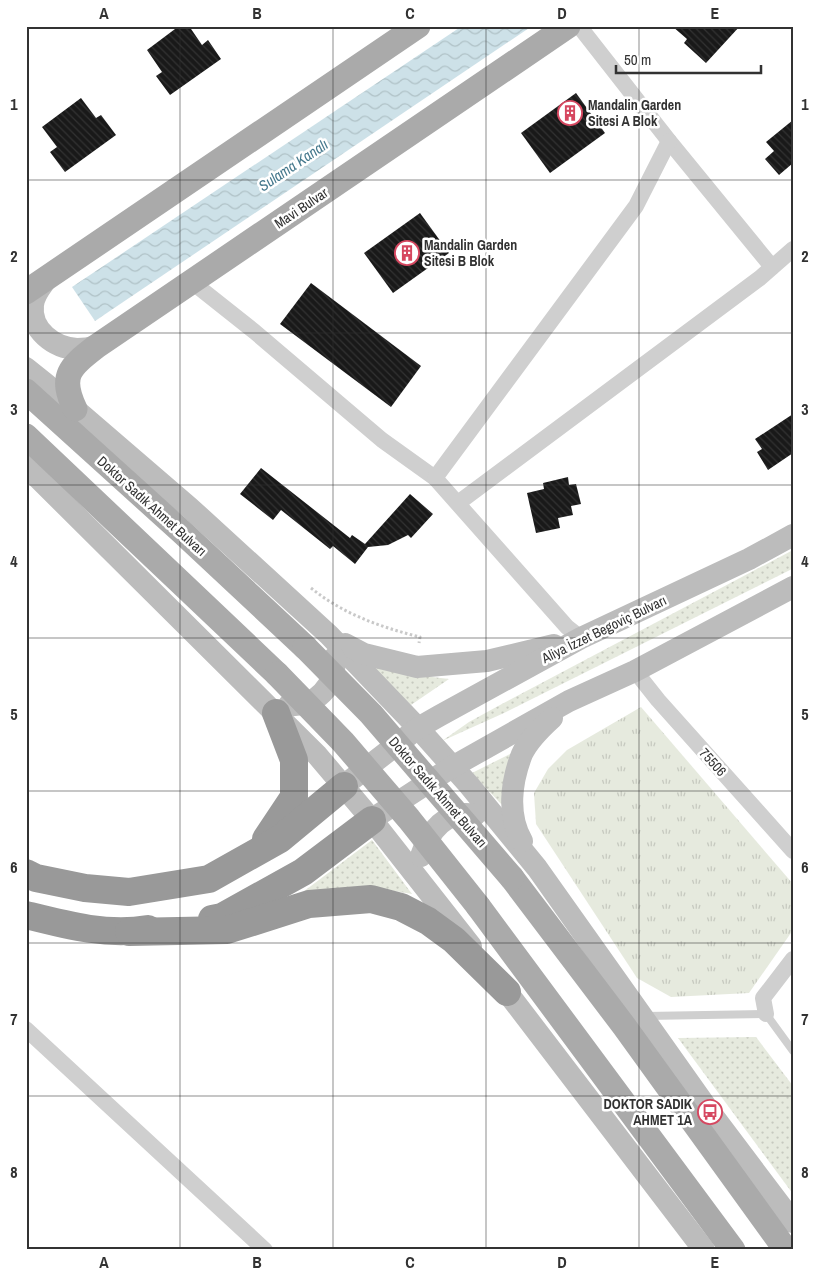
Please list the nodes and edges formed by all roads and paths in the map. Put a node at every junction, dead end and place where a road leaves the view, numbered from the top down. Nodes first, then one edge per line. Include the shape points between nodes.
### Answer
1 (418, 26) edge
2 (568, 26) edge
3 (579, 26) edge
4 (392, 33) edge
5 (670, 141) junction
6 (793, 249) edge
7 (772, 267) junction
8 (48, 278) junction
9 (192, 282) junction
10 (26, 292) edge
11 (97, 346) junction
12 (26, 368) edge
13 (26, 391) edge
14 (75, 409) junction
15 (26, 436) edge
16 (26, 466) edge
17 (435, 478) junction
18 (458, 503) junction
19 (793, 535) edge
20 (793, 587) edge
21 (312, 619) junction
22 (329, 635) junction
23 (582, 638) junction
24 (635, 671) junction
25 (254, 691) junction
26 (569, 701) junction
27 (276, 713) junction
28 (418, 728) junction
29 (452, 767) junction
30 (344, 786) junction
31 (372, 820) junction
32 (510, 835) junction
33 (793, 851) edge
34 (256, 852) junction
35 (537, 868) junction
36 (26, 873) edge
37 (433, 896) junction
38 (26, 915) edge
39 (129, 932) junction
40 (793, 959) edge
41 (507, 992) junction
42 (766, 1014) junction
43 (642, 1015) junction
44 (26, 1029) edge
45 (793, 1051) edge
46 (793, 1222) edge
47 (265, 1250) edge
48 (704, 1250) edge
49 (733, 1250) edge
50 (786, 1250) edge

1 - 4 main road
2 - 9 main road, Mavi Bulvar
3 - 5 street
4 - 8 main road
5 - 7 street
5 - 17 street via 636,206
6 - 7 street
7 - 18 street
8 - 10 main road
8 - 11 main road via 33,304 35,323 40,331 48,339 67,347
9 - 11 main road, Mavi Bulvar
9 - 17 street via 382,440
11 - 14 main road, Mavi Bulvar via 74,364 67,379 67,392
12 - 14 main road
13 - 50 main road, Doktor Sadık Ahmet Bulvarı, bridge via 305,647 371,714 512,878
14 - 21 main road
15 - 49 main road, bridge via 343,742 478,906
16 - 25 main road
17 - 18 street
18 - 23 street via 567,627
19 - 23 main road, Aliya İzzet Begoviç Bulvarı
20 - 24 main road
21 - 22 main road
21 - 25 main road via 333,650 335,665 331,681 322,694 310,703 298,706 270,700
22 - 23 main road via 364,654 417,667 487,661
22 - 28 main road
23 - 28 main road, Aliya İzzet Begoviç Bulvarı
24 - 26 main road
24 - 33 street, 75506
25 - 27 main road
26 - 29 main road
26 - 35 main road via 540,728 523,753 511,795 515,829
27 - 30 main road
27 - 34 highway via 294,760 294,797
28 - 29 main road
28 - 30 main road, Aliya İzzet Begoviç Bulvarı
29 - 31 main road
29 - 32 main road
30 - 31 main road
30 - 34 highway via 280,839
31 - 37 main road
31 - 39 highway via 303,872 222,917
32 - 35 main road
32 - 37 main road via 482,817 467,814 453,816 439,824 431,832 421,866
34 - 36 highway via 209,879 129,892 85,888
35 - 43 main road
37 - 41 main road
38 - 39 highway via 74,927
39 - 41 highway via 227,930 309,904 371,899 401,907 428,921 454,940
40 - 42 street via 763,998
41 - 48 main road
42 - 43 lane
42 - 45 lane
43 - 46 main road
44 - 47 street

